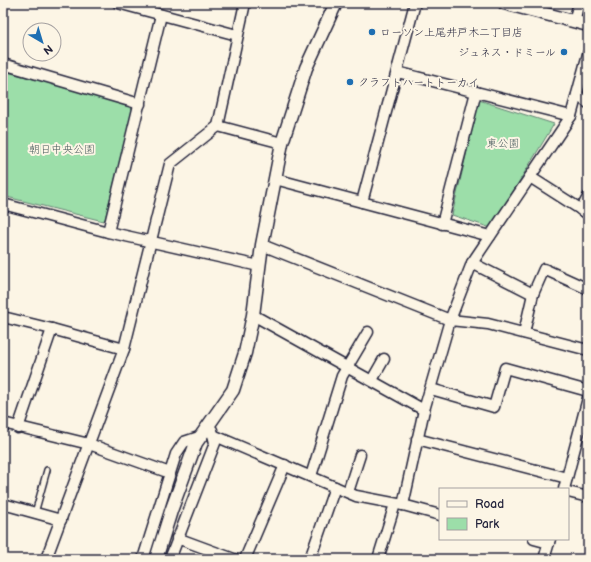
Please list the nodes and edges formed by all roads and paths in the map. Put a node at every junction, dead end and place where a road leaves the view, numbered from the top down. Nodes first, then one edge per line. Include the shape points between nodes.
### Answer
1 (118, 3) edge
2 (245, 3) edge
3 (336, 3) edge
4 (415, 3) edge
5 (504, 3) edge
6 (578, 3) edge
7 (161, 15) junction
8 (574, 21) junction
9 (588, 25) edge
10 (237, 35) junction
11 (588, 54) edge
12 (3, 64) edge
13 (397, 72) junction
14 (586, 72) edge
15 (476, 92) junction
16 (577, 95) junction
17 (588, 103) edge
18 (140, 104) junction
19 (571, 116) junction
20 (218, 126) junction
21 (282, 143) junction
22 (530, 177) junction
23 (275, 179) junction
24 (588, 197) edge
25 (362, 202) junction
26 (3, 204) edge
27 (584, 212) edge
28 (442, 224) junction
29 (108, 232) junction
30 (490, 236) junction
31 (151, 242) junction
32 (262, 245) junction
33 (472, 263) junction
34 (259, 266) junction
35 (588, 289) edge
36 (533, 294) junction
37 (253, 315) junction
38 (3, 317) edge
39 (450, 320) junction
40 (52, 329) junction
41 (368, 332) dead end
42 (524, 333) junction
43 (124, 349) junction
44 (588, 350) edge
45 (384, 358) dead end
46 (347, 367) junction
47 (372, 380) junction
48 (431, 389) junction
49 (588, 391) edge
50 (587, 404) edge
51 (424, 410) junction
52 (3, 423) edge
53 (18, 428) junction
54 (208, 432) junction
55 (417, 439) junction
56 (89, 444) junction
57 (360, 454) dead end
58 (285, 465) junction
59 (47, 470) dead end
60 (170, 473) junction
61 (311, 476) junction
62 (567, 478) junction
63 (335, 486) junction
64 (564, 488) edge
65 (348, 492) junction
66 (569, 492) edge
67 (588, 497) edge
68 (3, 504) edge
69 (399, 504) junction
70 (35, 513) junction
71 (439, 515) edge
72 (61, 520) junction
73 (177, 538) junction
74 (549, 541) edge
75 (46, 559) edge
76 (143, 559) edge
77 (156, 559) edge
78 (170, 559) edge
79 (234, 559) edge
80 (245, 559) edge
81 (310, 559) edge
82 (378, 559) edge
83 (544, 559) edge

1 - 7 street
2 - 10 street
3 - 21 street via 306,68
4 - 13 street
5 - 8 street
6 - 8 street
7 - 10 street
7 - 18 street
8 - 9 street
10 - 20 street
11 - 14 street
12 - 18 street
13 - 15 street
13 - 25 street
14 - 16 street
15 - 19 street
15 - 28 street
16 - 17 street
16 - 19 street
18 - 29 street
19 - 22 street
20 - 21 street
20 - 31 street via 170,164
21 - 23 street
22 - 27 street
22 - 30 street
23 - 25 street
23 - 32 street
24 - 27 street
25 - 28 street
26 - 29 street
28 - 30 street
29 - 31 street
30 - 33 street
31 - 34 street
31 - 43 street
32 - 34 street
32 - 39 street
33 - 36 street
33 - 39 street
34 - 37 street
35 - 36 street via 544,269
36 - 42 street
37 - 46 street
37 - 54 street via 233,390
38 - 40 street
39 - 42 street via 488,324
39 - 48 street
40 - 43 street
40 - 53 street
41 - 46 street
42 - 44 street
43 - 56 street
45 - 47 street
46 - 47 street
46 - 61 street
47 - 51 street
48 - 49 street via 494,407 505,368
48 - 51 street
50 - 62 street
51 - 55 street
52 - 53 street
53 - 56 street
54 - 58 street
54 - 60 street via 184,442 176,454
54 - 73 street via 215,443
54 - 77 street via 196,443
55 - 62 street
55 - 69 street
56 - 60 street
56 - 72 street
57 - 65 street
58 - 61 street
58 - 80 street
59 - 70 lane
60 - 76 street
61 - 63 street
62 - 64 street
63 - 65 street
63 - 81 street
65 - 69 street via 356,496
66 - 67 street
68 - 70 street
69 - 71 street
69 - 82 street
70 - 72 street
72 - 75 street
73 - 78 street
73 - 79 street
74 - 83 street

